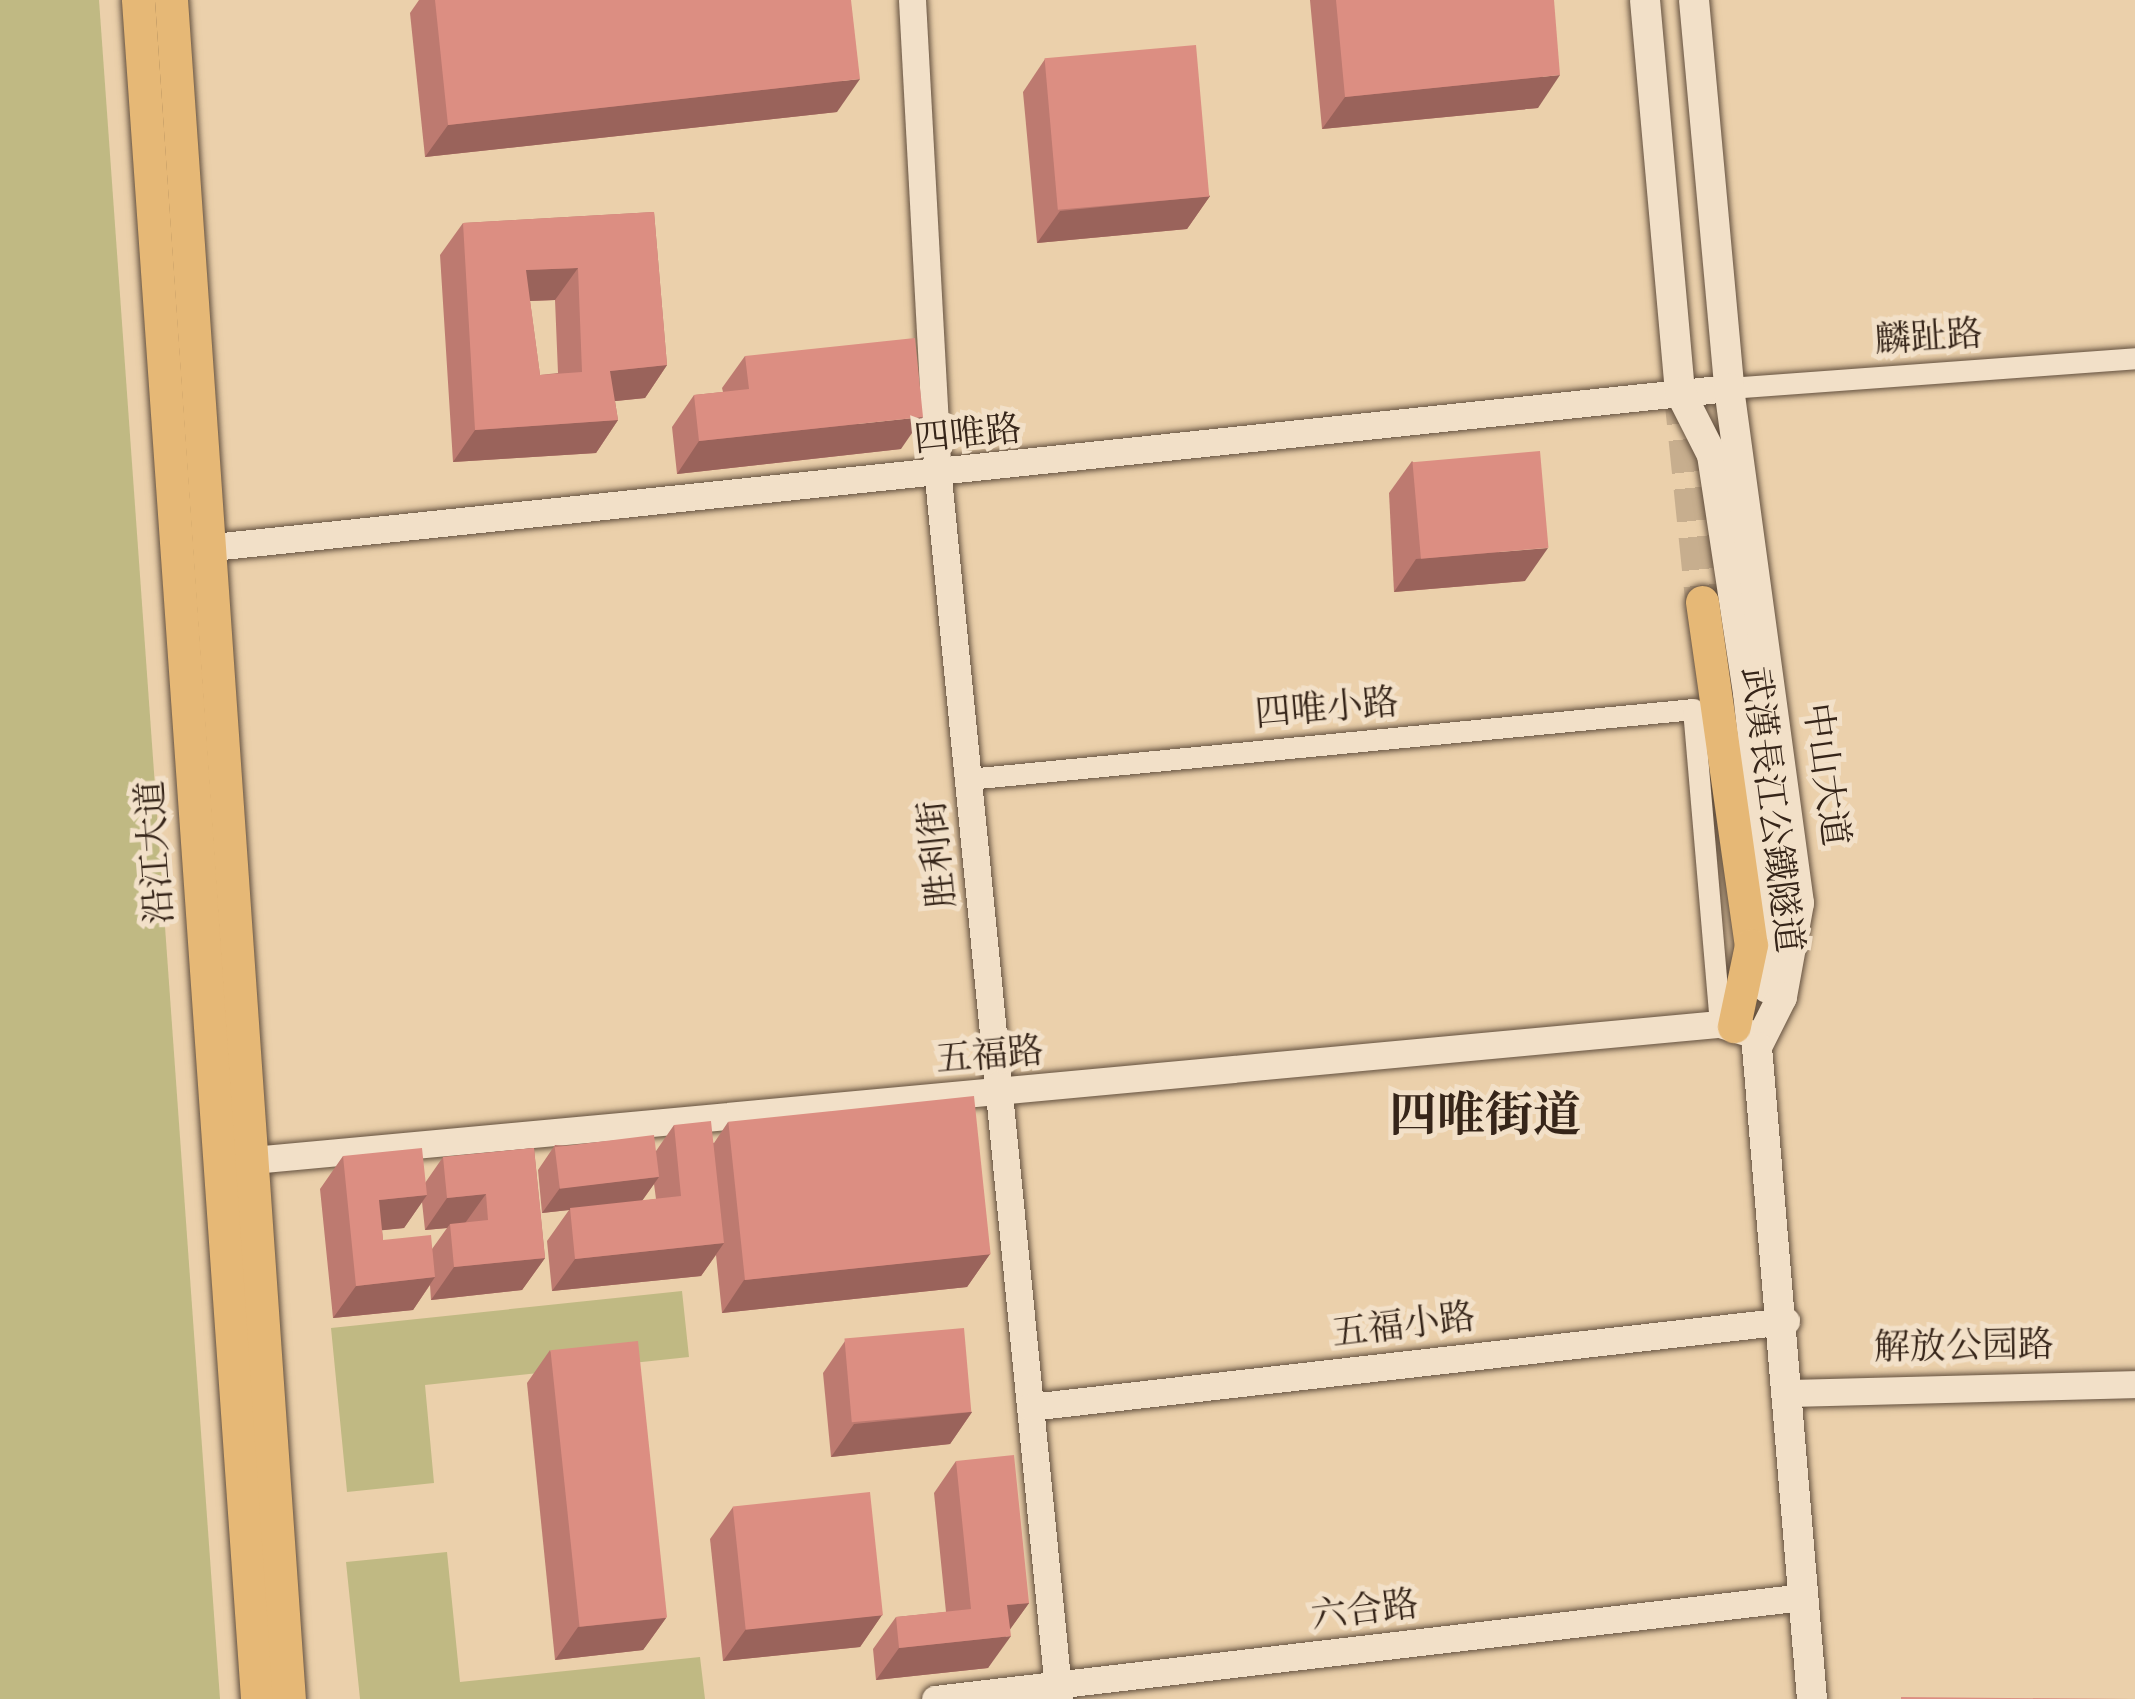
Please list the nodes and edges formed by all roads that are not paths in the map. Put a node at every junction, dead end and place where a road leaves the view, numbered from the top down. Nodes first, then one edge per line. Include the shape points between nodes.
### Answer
1 (138, 0) edge
2 (171, 0) edge
3 (912, 0) edge
4 (1646, 0) edge
5 (1694, 0) edge
6 (2135, 358) edge
7 (1729, 388) junction
8 (1680, 392) junction
9 (938, 478) junction
10 (214, 547) junction
11 (1702, 602) tunnel mouth
12 (1693, 710) joint
13 (968, 779) junction
14 (1740, 1032) junction
15 (1000, 1093) junction
16 (255, 1160) junction
17 (219, 1163) junction
18 (1786, 1321) junction
19 (2135, 1384) edge
20 (1794, 1393) junction
21 (1030, 1407) junction
22 (1803, 1597) junction
23 (1058, 1692) edge
24 (257, 1699) edge
25 (290, 1699) edge
26 (935, 1699) edge
27 (1812, 1699) edge

1 - 17 main road, 沿江大道
2 - 10 main road, 沿江大道
3 - 9 street, 胜利街
4 - 8 main road, 中山大道
5 - 7 main road, 中山大道
6 - 7 street, 麟趾路
7 - 8 street, 四唯路
7 - 14 main road, 中山大道 via 1799,903 1782,997
8 - 9 street, 四唯路
8 - 14 main road, 中山大道 via 1712,455 1773,924 1772,971
9 - 10 street, 四唯路
9 - 13 street, 胜利街
10 - 16 main road, 沿江大道
11 - 14 main road, 武漢長江公鐵隧道 via 1751,945
12 - 13 street, 四唯小路
12 - 14 street, 中山大道
13 - 15 street, 胜利街
14 - 15 street, 五福路
14 - 18 main road, 中山大道
15 - 16 street, 五福路
15 - 21 street, 胜利街
16 - 17 street, 五福路
16 - 25 main road, 沿江大道
17 - 24 main road, 沿江大道
18 - 20 main road, 中山大道
18 - 21 street, 五福小路
19 - 20 street, 解放公园路
20 - 22 main road, 中山大道
21 - 23 street, 胜利街
22 - 23 street, 六合路
22 - 27 main road, 中山大道
23 - 26 street, 六合路

